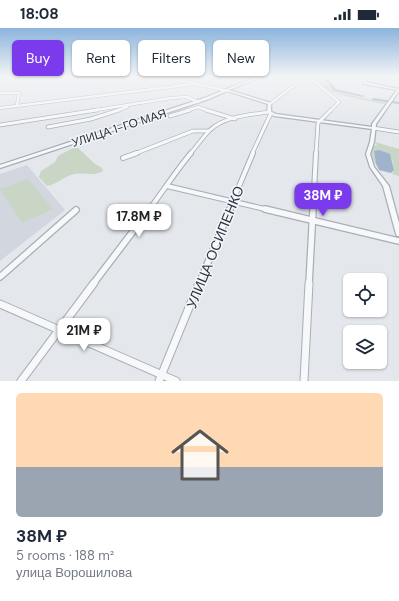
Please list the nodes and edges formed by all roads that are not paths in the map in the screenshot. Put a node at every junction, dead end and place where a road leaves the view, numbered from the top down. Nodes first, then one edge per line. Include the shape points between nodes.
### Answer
1 (19, 93) edge
2 (109, 93) edge
3 (221, 93) edge
4 (236, 93) edge
5 (285, 93) edge
6 (328, 93) edge
7 (397, 93) edge
8 (198, 102) junction
9 (270, 104) junction
10 (17, 105) junction
11 (128, 105) junction
12 (0, 108) edge
13 (270, 112) junction
14 (170, 116) dead end
15 (235, 119) junction
16 (320, 121) junction
17 (0, 125) edge
18 (48, 127) dead end
19 (373, 128) junction
20 (209, 131) junction
21 (399, 132) edge
22 (123, 158) dead end
23 (0, 167) edge
24 (167, 186) junction
25 (233, 203) junction
26 (76, 210) dead end
27 (314, 220) junction
28 (399, 234) edge
29 (399, 241) edge
30 (0, 277) edge
31 (0, 304) edge
32 (59, 330) junction
33 (160, 378) edge
34 (21, 381) edge
35 (176, 381) edge
36 (304, 381) edge

1 - 10 street
2 - 10 street
3 - 8 street, УЛИЦА 1-ГО МАЯ
4 - 9 street
5 - 9 street
6 - 16 street via 339,102
7 - 19 street via 376,120
8 - 11 street via 181,97
8 - 23 street, УЛИЦА 1-ГО МАЯ
9 - 13 street
10 - 12 street
11 - 17 street
11 - 18 street via 103,116
13 - 15 street
13 - 16 street
13 - 25 street, УЛИЦА ОСИПЕНКО
14 - 15 street via 198,107
15 - 20 street via 212,127
16 - 19 street
16 - 27 street
19 - 21 street
19 - 28 street via 368,156 372,167 386,186
20 - 22 street via 193,131
20 - 24 street
24 - 25 street
24 - 32 street
25 - 27 street
25 - 33 street, УЛИЦА ОСИПЕНКО
26 - 30 street
27 - 29 street
27 - 36 street
31 - 32 street
32 - 33 street
32 - 34 street
33 - 35 street

